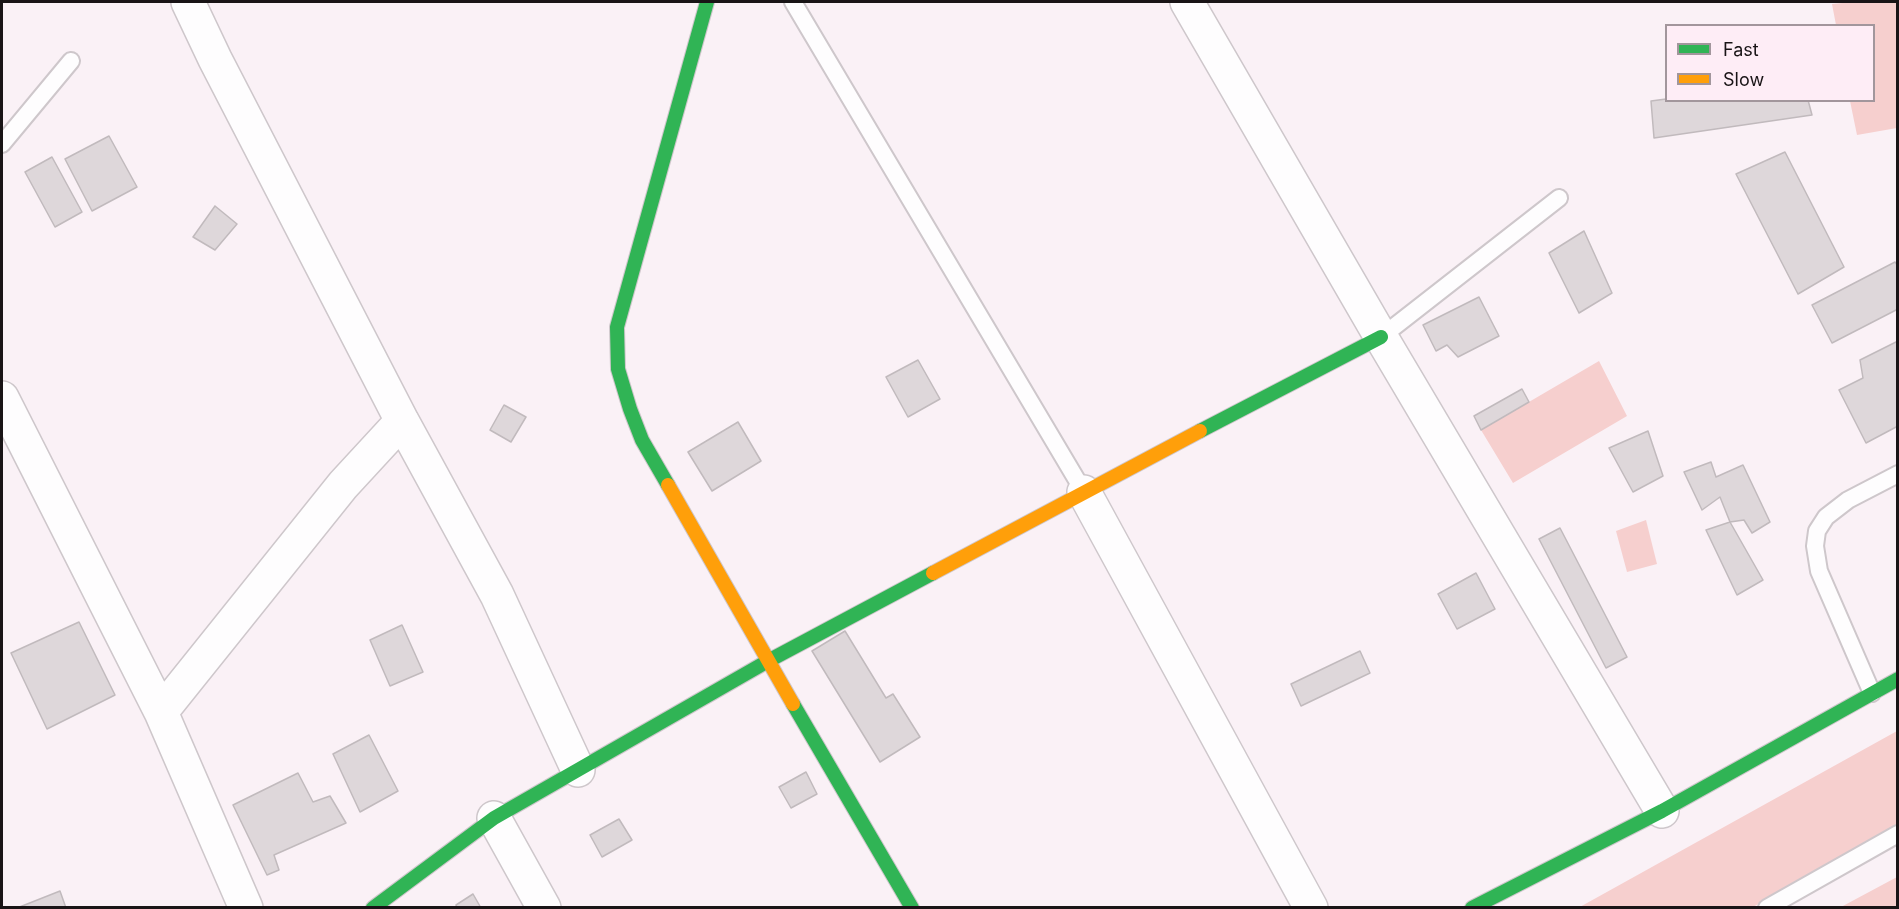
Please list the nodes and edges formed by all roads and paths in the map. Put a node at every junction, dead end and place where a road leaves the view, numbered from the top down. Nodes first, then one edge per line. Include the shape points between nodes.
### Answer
1 (188, 2) edge
2 (707, 2) edge
3 (793, 2) edge
4 (1187, 2) edge
5 (71, 61) dead end
6 (2, 144) edge
7 (1559, 198) dead end
8 (1381, 337) junction
9 (2, 398) edge
10 (402, 421) junction
11 (1898, 474) edge
12 (1084, 492) junction
13 (768, 661) junction
14 (1898, 679) edge
15 (1872, 693) junction
16 (161, 712) junction
17 (578, 770) junction
18 (1662, 811) junction
19 (494, 818) junction
20 (1898, 834) edge
21 (246, 908) edge
22 (373, 908) edge
23 (544, 908) edge
24 (912, 908) edge
25 (1311, 908) edge
26 (1472, 908) edge
27 (1767, 908) edge

1 - 10 street
2 - 13 street via 617,327 618,369 642,440
3 - 12 lane
4 - 8 street
5 - 6 lane
7 - 8 lane
8 - 12 street
8 - 18 street
9 - 16 street
10 - 16 street via 343,485
10 - 17 street via 497,595
11 - 15 lane via 1848,500 1826,518 1817,531 1815,546 1819,571
12 - 13 street
12 - 25 street
13 - 17 street
13 - 24 street
14 - 15 street
15 - 18 street
16 - 21 street
17 - 19 street
18 - 26 street
19 - 22 street
19 - 23 street
20 - 27 lane

